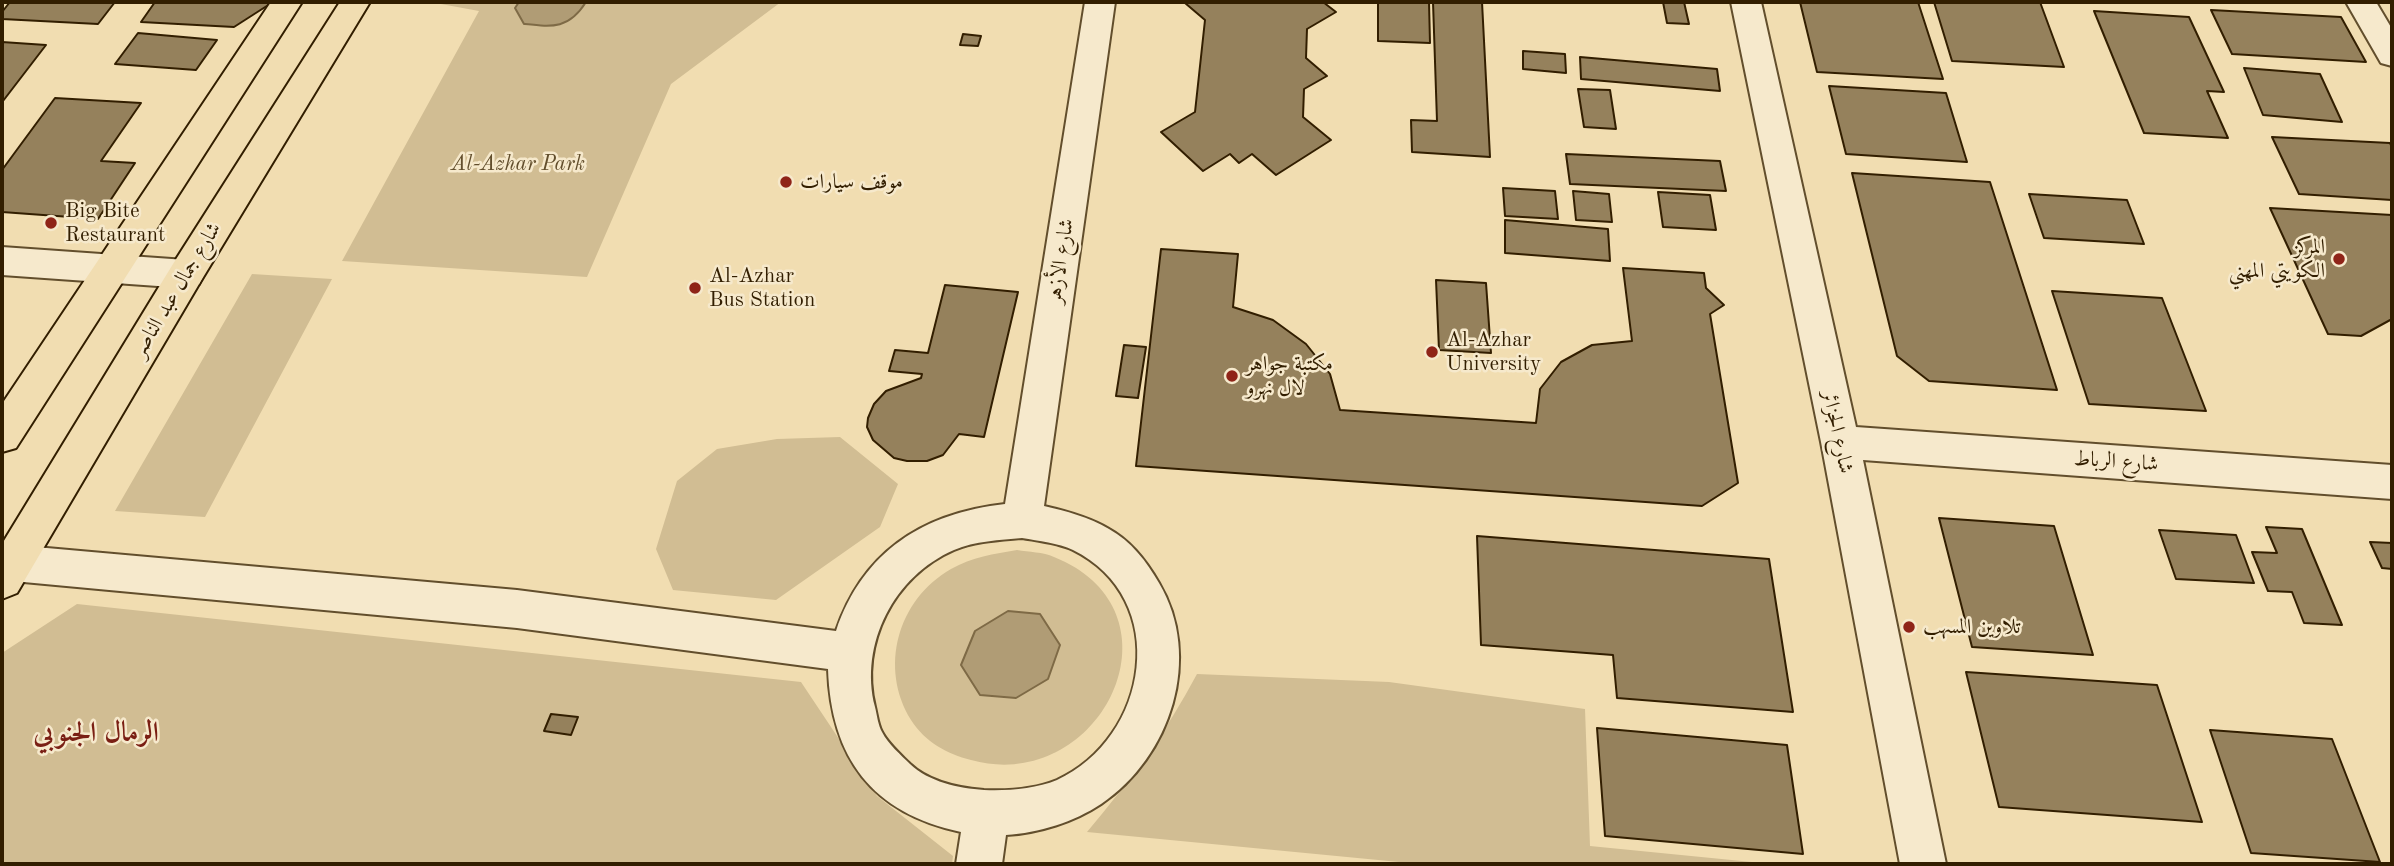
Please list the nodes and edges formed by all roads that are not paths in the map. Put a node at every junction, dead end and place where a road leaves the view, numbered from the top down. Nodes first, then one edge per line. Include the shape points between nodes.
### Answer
1 (287, 2) edge
2 (355, 2) edge
3 (1100, 2) edge
4 (1746, 2) edge
5 (2361, 2) edge
6 (2392, 55) edge
7 (2, 261) edge
8 (114, 268) junction
9 (186, 274) junction
10 (2, 436) edge
11 (1840, 442) junction
12 (2392, 482) edge
13 (1022, 520) junction
14 (5, 568) edge
15 (849, 652) junction
16 (986, 815) junction
17 (979, 864) edge
18 (1923, 864) edge

1 - 8 main road
2 - 9 main road, شارع جمال عبد الناصر
3 - 13 street, شارع الأزهر
4 - 11 street, شارع الجزائر
5 - 6 street
7 - 8 street
8 - 9 street
8 - 10 main road
9 - 14 main road, شارع جمال عبد الناصر
11 - 12 street, شارع الرباط
11 - 18 street, شارع الجزائر
13 - 15 street via 976,525 931,542 893,570 865,608
13 - 16 street via 1066,528 1106,548 1137,580 1156,619 1161,664 1151,711 1125,753 1086,788 1038,808
14 - 15 street via 517,610
15 - 16 street via 849,698 863,742 893,779 936,804
16 - 17 street

